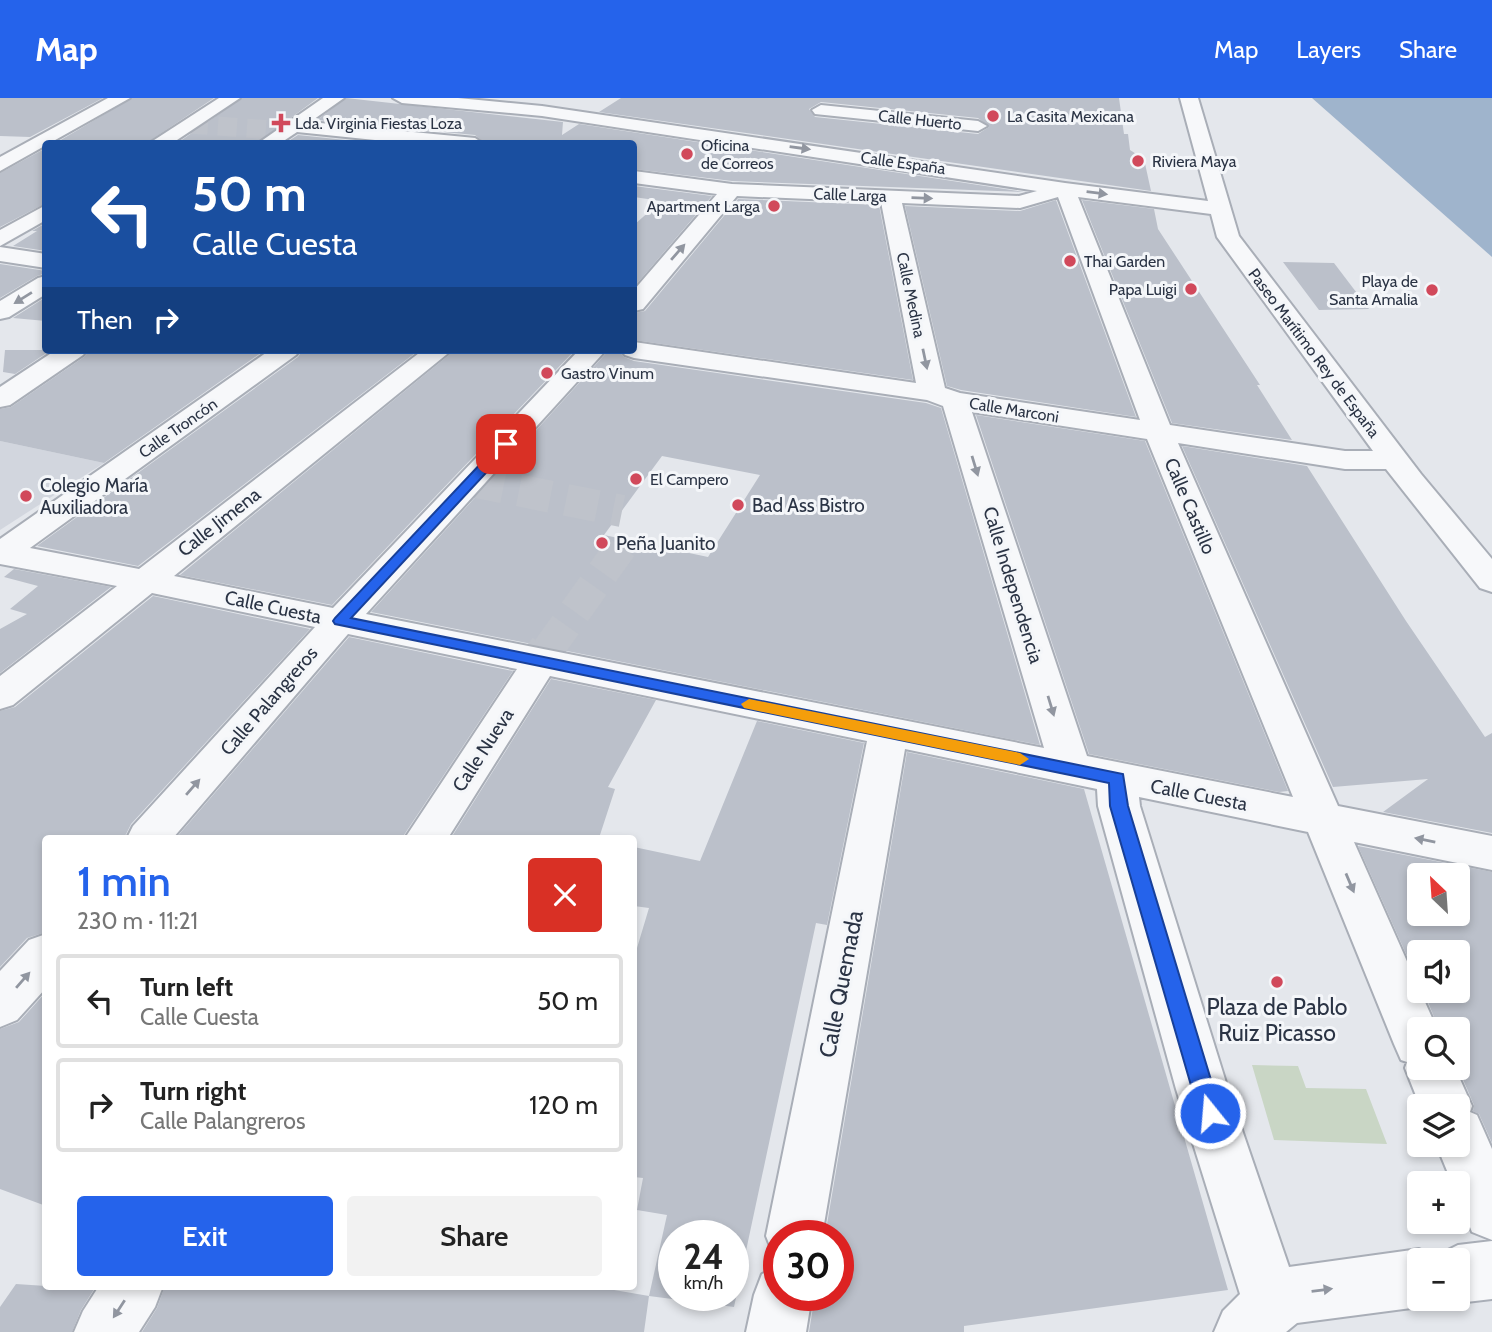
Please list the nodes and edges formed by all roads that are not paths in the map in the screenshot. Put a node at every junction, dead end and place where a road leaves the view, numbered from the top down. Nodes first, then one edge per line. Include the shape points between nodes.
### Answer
1 (121, 98) edge
2 (231, 98) edge
3 (335, 98) edge
4 (402, 98) edge
5 (1189, 98) edge
6 (436, 100) edge
7 (605, 103) dead end
8 (821, 110) dead end
9 (293, 126) junction
10 (671, 130) junction
11 (390, 139) edge
12 (45, 140) edge
13 (163, 140) edge
14 (272, 140) tunnel mouth
15 (742, 140) junction
16 (42, 142) edge
17 (645, 148) dead end
18 (976, 162) junction
19 (0, 165) edge
20 (637, 177) edge
21 (697, 186) junction
22 (1065, 189) junction
23 (732, 190) junction
24 (890, 197) junction
25 (1219, 209) junction
26 (42, 213) edge
27 (0, 239) edge
28 (1263, 243) dead end
29 (0, 254) edge
30 (42, 260) edge
31 (42, 286) edge
32 (637, 301) edge
33 (0, 312) edge
34 (637, 350) edge
35 (68, 354) edge
36 (281, 354) edge
37 (434, 354) edge
38 (589, 354) edge
39 (943, 397) junction
40 (0, 399) edge
41 (1159, 433) junction
42 (1395, 460) junction
43 (1492, 545) edge
44 (1, 553) edge
45 (144, 581) junction
46 (1492, 581) edge
47 (340, 621) junction
48 (541, 662) junction
49 (0, 696) edge
50 (888, 732) junction
51 (1094, 774) junction
52 (1322, 820) junction
53 (151, 835) edge
54 (428, 835) edge
55 (1492, 853) edge
56 (42, 958) edge
57 (0, 1005) edge
58 (1407, 1017) edge
59 (1468, 1157) edge
60 (1492, 1212) edge
61 (797, 1220) edge
62 (1492, 1269) edge
63 (1470, 1272) edge
64 (1407, 1280) edge
65 (131, 1290) edge
66 (780, 1311) edge
67 (1258, 1318) edge
68 (104, 1332) edge
69 (776, 1332) edge

1 - 12 street
2 - 13 street
3 - 9 street
4 - 6 street
5 - 25 street, Paseo Marítimo Rey de España
6 - 7 street via 553,105 589,114
6 - 10 street, Calle España
6 - 11 street
8 - 18 street, Calle Huerto via 979,117
9 - 11 street
9 - 14 street
10 - 15 street, Calle España
10 - 17 street
15 -> 18 street, Calle España
15 - 21 street
16 - 19 street
18 - 22 street, Calle España
20 - 21 street, Calle Larga
21 - 23 street, Calle Larga
24 -> 22 street, Calle Larga via 1020,202
22 -> 25 street, Calle España
22 - 41 street, Calle Castillo
23 - 24 street, Calle Larga
32 -> 23 street
24 -> 39 street, Calle Medina
25 - 42 street, Paseo Marítimo Rey de España via 1228,237
26 - 27 street
28 - 43 street via 1295,299
29 - 30 street
31 -> 33 street
34 - 39 street, Calle Marconi
35 - 40 street
36 - 44 street, Calle Troncón
37 - 45 street, Calle Jimena
38 - 47 street, Calle Palangreros
39 - 41 street, Calle Marconi
39 -> 51 street, Calle Independencia
41 - 42 street, Calle Marconi via 1345,460
41 - 52 street, Calle Castillo
42 - 46 street, Paseo Marítimo Rey de España
44 - 45 street, Calle Cuesta
45 - 47 street, Calle Cuesta
45 - 49 street, Calle Jimena
47 - 48 street, Calle Cuesta
53 -> 47 street, Calle Palangreros
48 - 50 street, Calle Cuesta
48 - 54 street, Calle Nueva
50 - 51 street, Calle Cuesta
50 - 61 street, Calle Quemada
51 - 52 street, Calle Cuesta
51 - 67 street, Calle Independencia via 1119,806 1187,1038
55 -> 52 street, Calle Cuesta
52 -> 58 street, Calle Castillo
57 -> 56 street
59 - 60 street
62 - 63 street
67 -> 64 street via 1294,1294
65 -> 68 street
66 - 69 street

